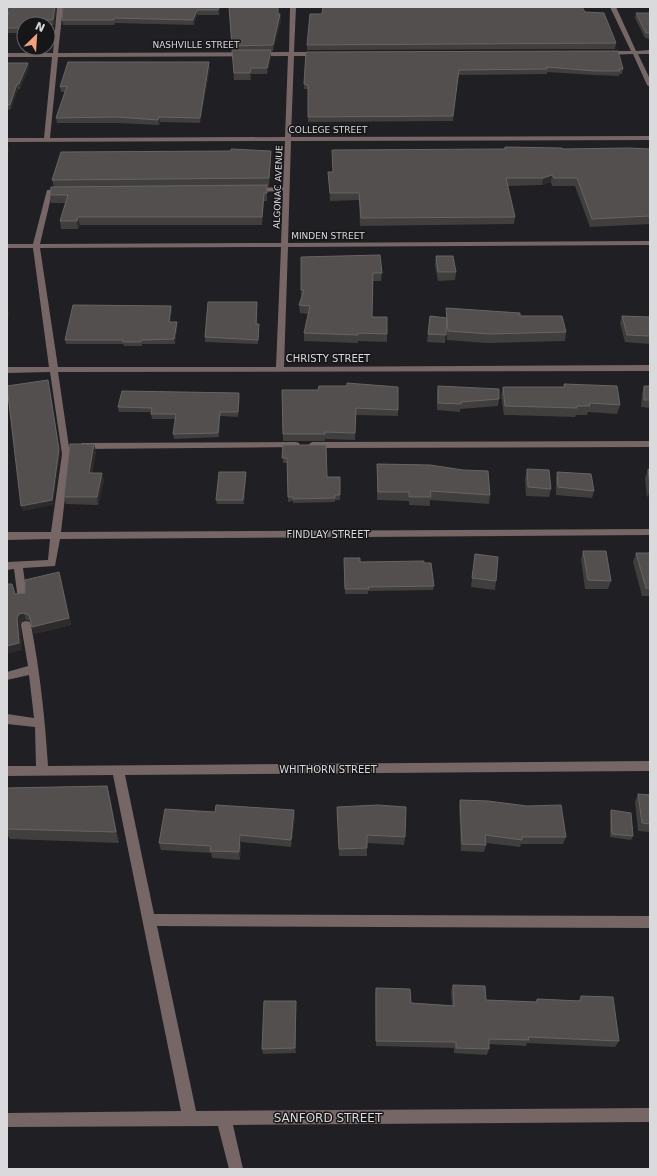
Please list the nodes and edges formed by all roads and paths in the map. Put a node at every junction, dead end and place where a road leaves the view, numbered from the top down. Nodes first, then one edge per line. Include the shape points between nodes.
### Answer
1 (60, 7) edge
2 (294, 7) edge
3 (613, 7) edge
4 (56, 45) edge
5 (635, 52) junction
6 (650, 52) edge
7 (595, 53) edge
8 (292, 54) junction
9 (324, 54) edge
10 (56, 55) edge
11 (55, 56) edge
12 (650, 85) edge
13 (650, 138) edge
14 (288, 139) junction
15 (7, 140) edge
16 (47, 140) junction
17 (287, 189) junction
18 (247, 190) edge
19 (72, 191) edge
20 (650, 243) edge
21 (285, 245) junction
22 (7, 246) edge
23 (36, 246) junction
24 (650, 368) edge
25 (280, 369) junction
26 (7, 370) edge
27 (54, 370) junction
28 (650, 444) edge
29 (65, 446) junction
30 (650, 532) edge
31 (54, 535) junction
32 (7, 536) edge
33 (18, 565) junction
34 (7, 566) edge
35 (22, 596) edge
36 (24, 628) dead end
37 (34, 669) junction
38 (7, 676) edge
39 (7, 719) edge
40 (40, 723) junction
41 (650, 766) edge
42 (7, 771) edge
43 (42, 771) junction
44 (118, 771) junction
45 (149, 920) junction
46 (650, 922) edge
47 (650, 1115) edge
48 (190, 1119) junction
49 (224, 1119) junction
50 (7, 1120) edge
51 (236, 1169) edge

1 - 4 street
2 - 8 street, ALGONAC AVENUE
3 - 5 street
5 - 6 street
5 - 7 street
5 - 12 street
8 - 9 street, NASHVILLE STREET
8 - 10 street, NASHVILLE STREET
8 - 14 street, ALGONAC AVENUE
11 - 16 street
13 - 14 street, COLLEGE STREET
14 - 16 street, COLLEGE STREET
14 - 17 street, ALGONAC AVENUE
15 - 16 street, COLLEGE STREET
17 - 18 street
17 - 21 street, ALGONAC AVENUE
19 - 23 street via 49,191
20 - 21 street, MINDEN STREET
21 - 23 street, MINDEN STREET
21 - 25 street, ALGONAC AVENUE
22 - 23 street, MINDEN STREET
23 - 27 street
24 - 25 street, CHRISTY STREET
25 - 27 street, CHRISTY STREET
26 - 27 street, CHRISTY STREET
27 - 29 street
28 - 29 street
29 - 31 street
30 - 31 street, FINDLAY STREET
31 - 32 street, FINDLAY STREET
31 - 33 street via 52,563
33 - 34 street
33 - 35 street via 15,586
36 - 37 street
37 - 38 street
37 - 40 street
39 - 40 street
40 - 43 street
41 - 44 street, WHITHORN STREET
42 - 43 street, WHITHORN STREET
43 - 44 street, WHITHORN STREET
44 - 45 street
45 - 46 street
45 - 48 street
47 - 49 street, SANFORD STREET
48 - 49 street, SANFORD STREET
48 - 50 street, SANFORD STREET
49 - 51 street

